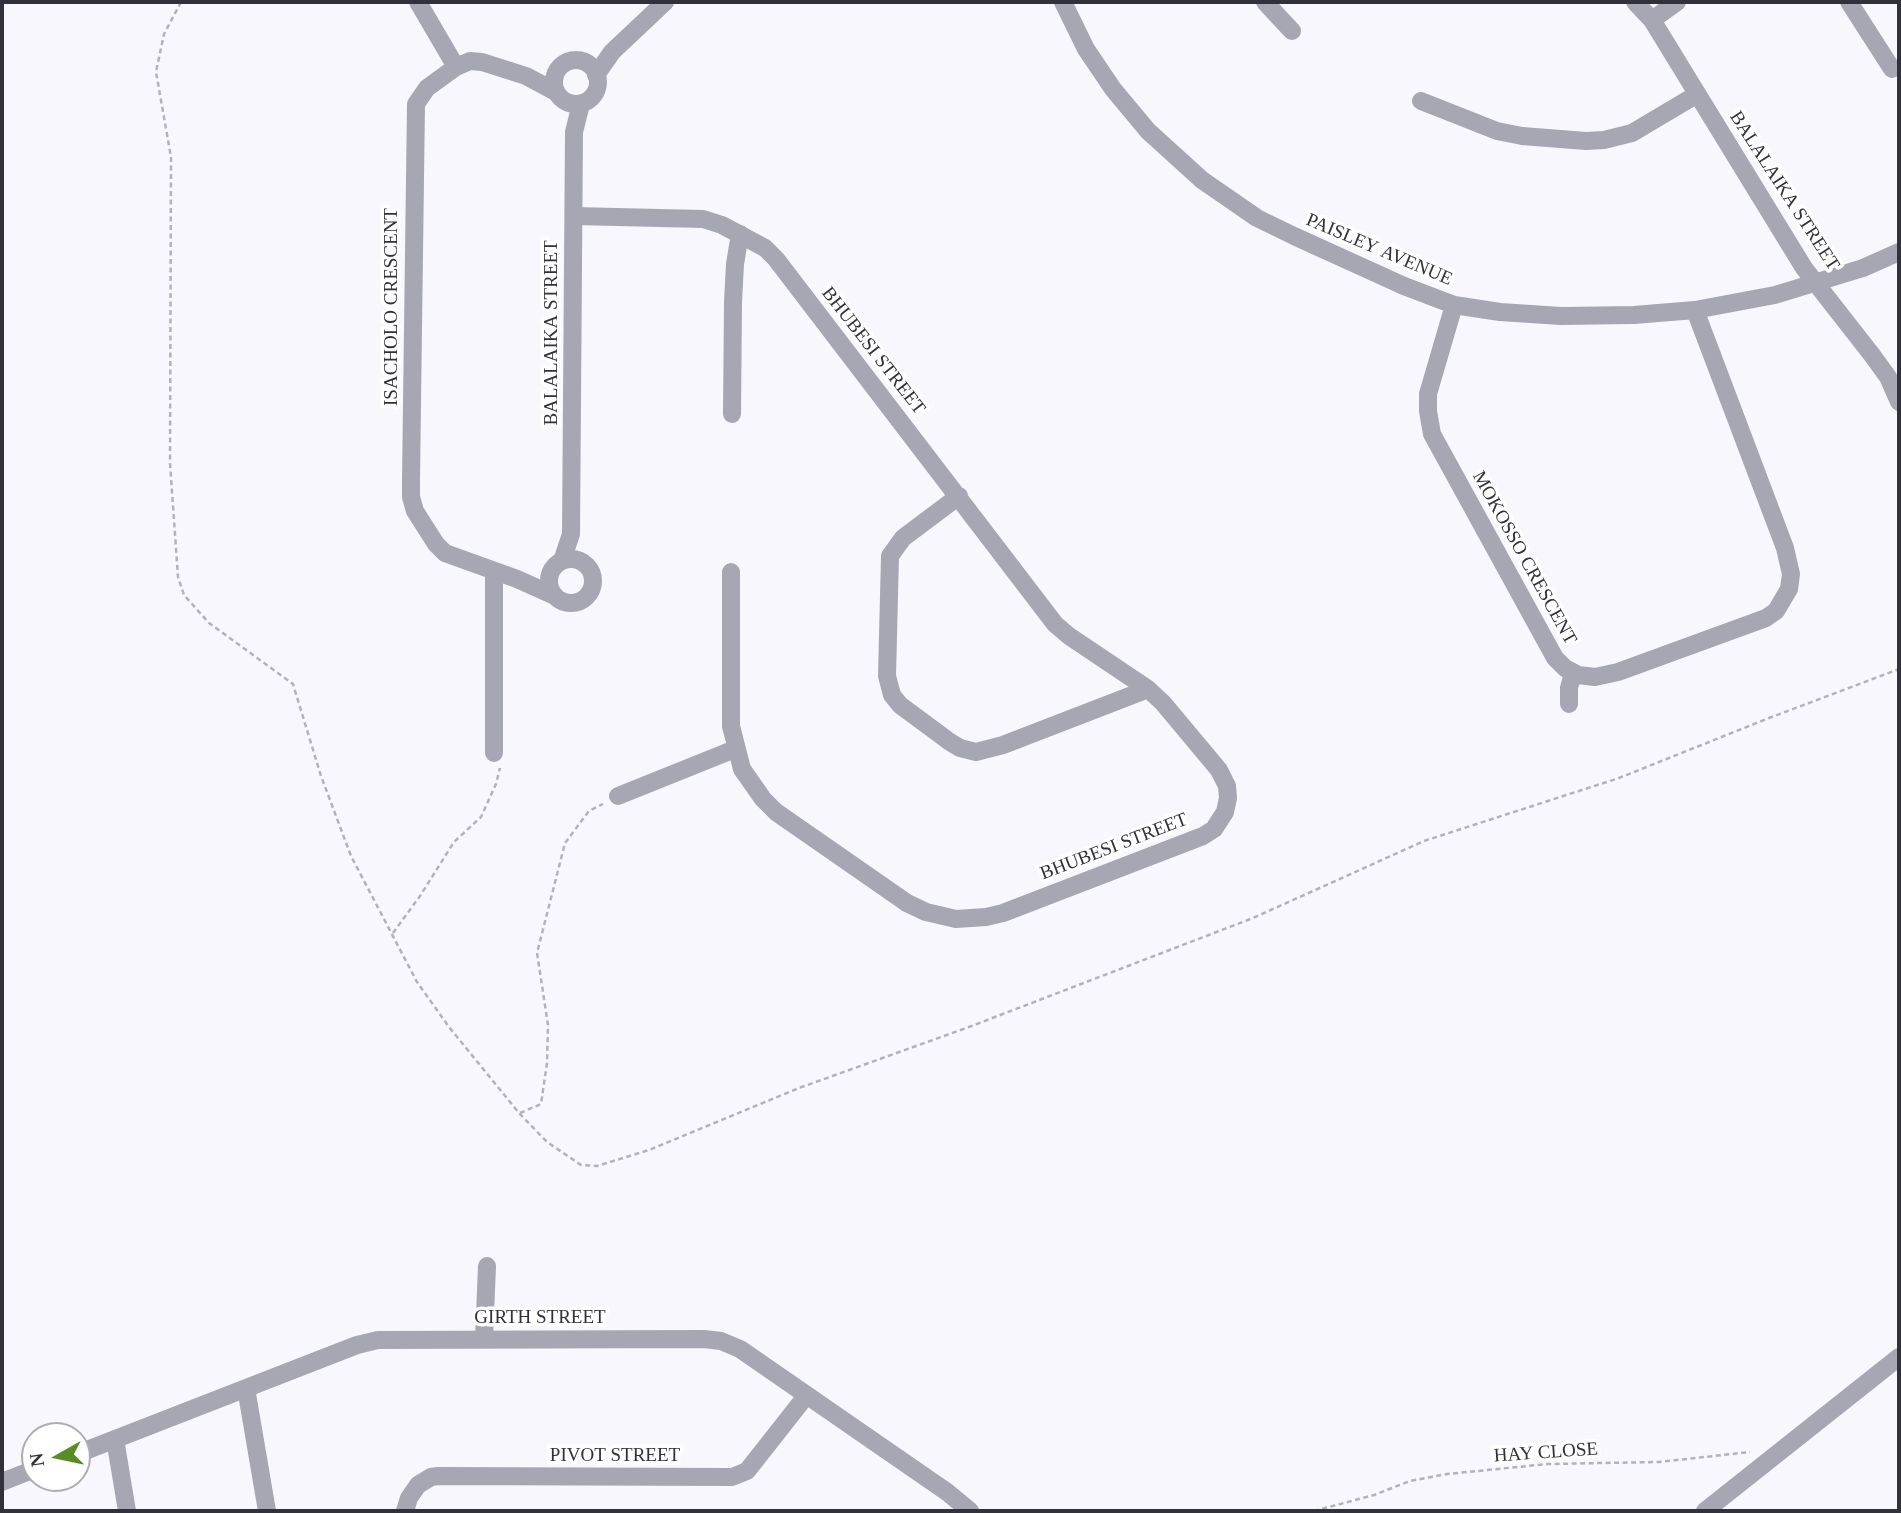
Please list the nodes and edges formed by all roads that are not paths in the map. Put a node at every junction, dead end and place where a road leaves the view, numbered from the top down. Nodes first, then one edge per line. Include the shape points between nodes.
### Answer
1 (418, 2) edge
2 (665, 2) edge
3 (1063, 2) edge
4 (1265, 2) edge
5 (1636, 2) edge
6 (1676, 2) edge
7 (1849, 2) edge
8 (1652, 20) junction
9 (1292, 31) dead end
10 (612, 52) junction
11 (581, 61) junction
12 (456, 67) junction
13 (1892, 69) dead end
14 (557, 72) junction
15 (596, 75) junction
16 (526, 76) junction
17 (1696, 95) junction
18 (568, 99) junction
19 (1420, 101) dead end
20 (574, 216) junction
21 (740, 234) junction
22 (1899, 252) edge
23 (1817, 282) junction
24 (1454, 305) junction
25 (1695, 310) junction
26 (1899, 402) edge
27 (733, 414) dead end
28 (958, 496) junction
29 (571, 534) junction
30 (562, 561) junction
31 (582, 562) junction
32 (494, 571) junction
33 (731, 572) dead end
34 (550, 576) junction
35 (517, 579) junction
36 (555, 596) junction
37 (1573, 673) junction
38 (1148, 689) junction
39 (1569, 704) dead end
40 (735, 749) junction
41 (494, 753) road end
42 (618, 796) road end
43 (487, 1266) dead end
44 (484, 1339) junction
45 (1899, 1357) edge
46 (246, 1388) junction
47 (806, 1396) junction
48 (115, 1439) junction
49 (91, 1448) edge
50 (21, 1475) edge
51 (2, 1482) edge
52 (127, 1511) edge
53 (267, 1511) edge
54 (405, 1511) edge
55 (970, 1511) edge
56 (1705, 1511) edge

1 - 12 street
2 - 10 street
3 - 24 street, PAISLEY AVENUE via 1113,89 1148,131 1202,180 1269,224
4 - 9 street
5 - 8 street, BALALAIKA STREET
6 - 8 street
7 - 13 street
8 - 17 street, BALALAIKA STREET
10 - 11 street
10 - 15 street
11 - 14 street via 567,62
11 - 15 street
12 - 16 street via 482,62
12 - 32 street, ISACHOLO CRESCENT via 427,88 414,111 411,497 440,548
14 - 16 street
14 - 18 street via 554,83
15 - 18 street via 595,93 587,101
16 - 18 street
17 - 19 street via 1643,128 1604,140 1497,131
17 - 23 street, BALALAIKA STREET
18 - 20 street, BALALAIKA STREET via 574,132
20 - 21 street, BHUBESI STREET via 704,219
20 - 29 street, BALALAIKA STREET
21 - 27 street via 733,302
21 - 28 street, BHUBESI STREET via 776,259
22 - 23 street, PAISLEY AVENUE
23 - 25 street, PAISLEY AVENUE
23 - 26 street, BALALAIKA STREET via 1880,366
24 - 25 street, PAISLEY AVENUE via 1561,316
24 - 37 street, MOKOSSO CRESCENT via 1428,394 1432,434 1549,648
25 - 37 street, MOKOSSO CRESCENT via 1785,548 1789,589 1776,611 1747,626 1618,672 1595,677
28 - 38 street, BHUBESI STREET via 1055,624
28 - 38 street via 903,538 890,556 887,676 900,705 950,743 976,752
29 - 30 street, BALALAIKA STREET
29 - 31 street, BALALAIKA STREET
30 - 31 street
30 - 34 street
31 - 36 street via 593,580 587,596 571,603
32 - 35 street, ISACHOLO CRESCENT
32 - 41 street
33 - 40 street, BHUBESI STREET
34 - 35 street, ISACHOLO CRESCENT
34 - 36 street
35 - 36 street, ISACHOLO CRESCENT
37 - 39 street
38 - 40 street, BHUBESI STREET via 1223,776 1228,798 1219,823 1189,842 986,917 941,916 892,894 776,812 742,769
40 - 42 street
43 - 44 street
44 - 46 street, GIRTH STREET via 378,1340
44 - 47 street, GIRTH STREET via 721,1341 740,1349
45 - 56 street
46 - 48 street, GIRTH STREET
46 - 53 street
47 - 54 street, PIVOT STREET via 740,1475 438,1476 418,1485
47 - 55 street, GIRTH STREET
48 - 49 street, GIRTH STREET
48 - 52 street
50 - 51 street

